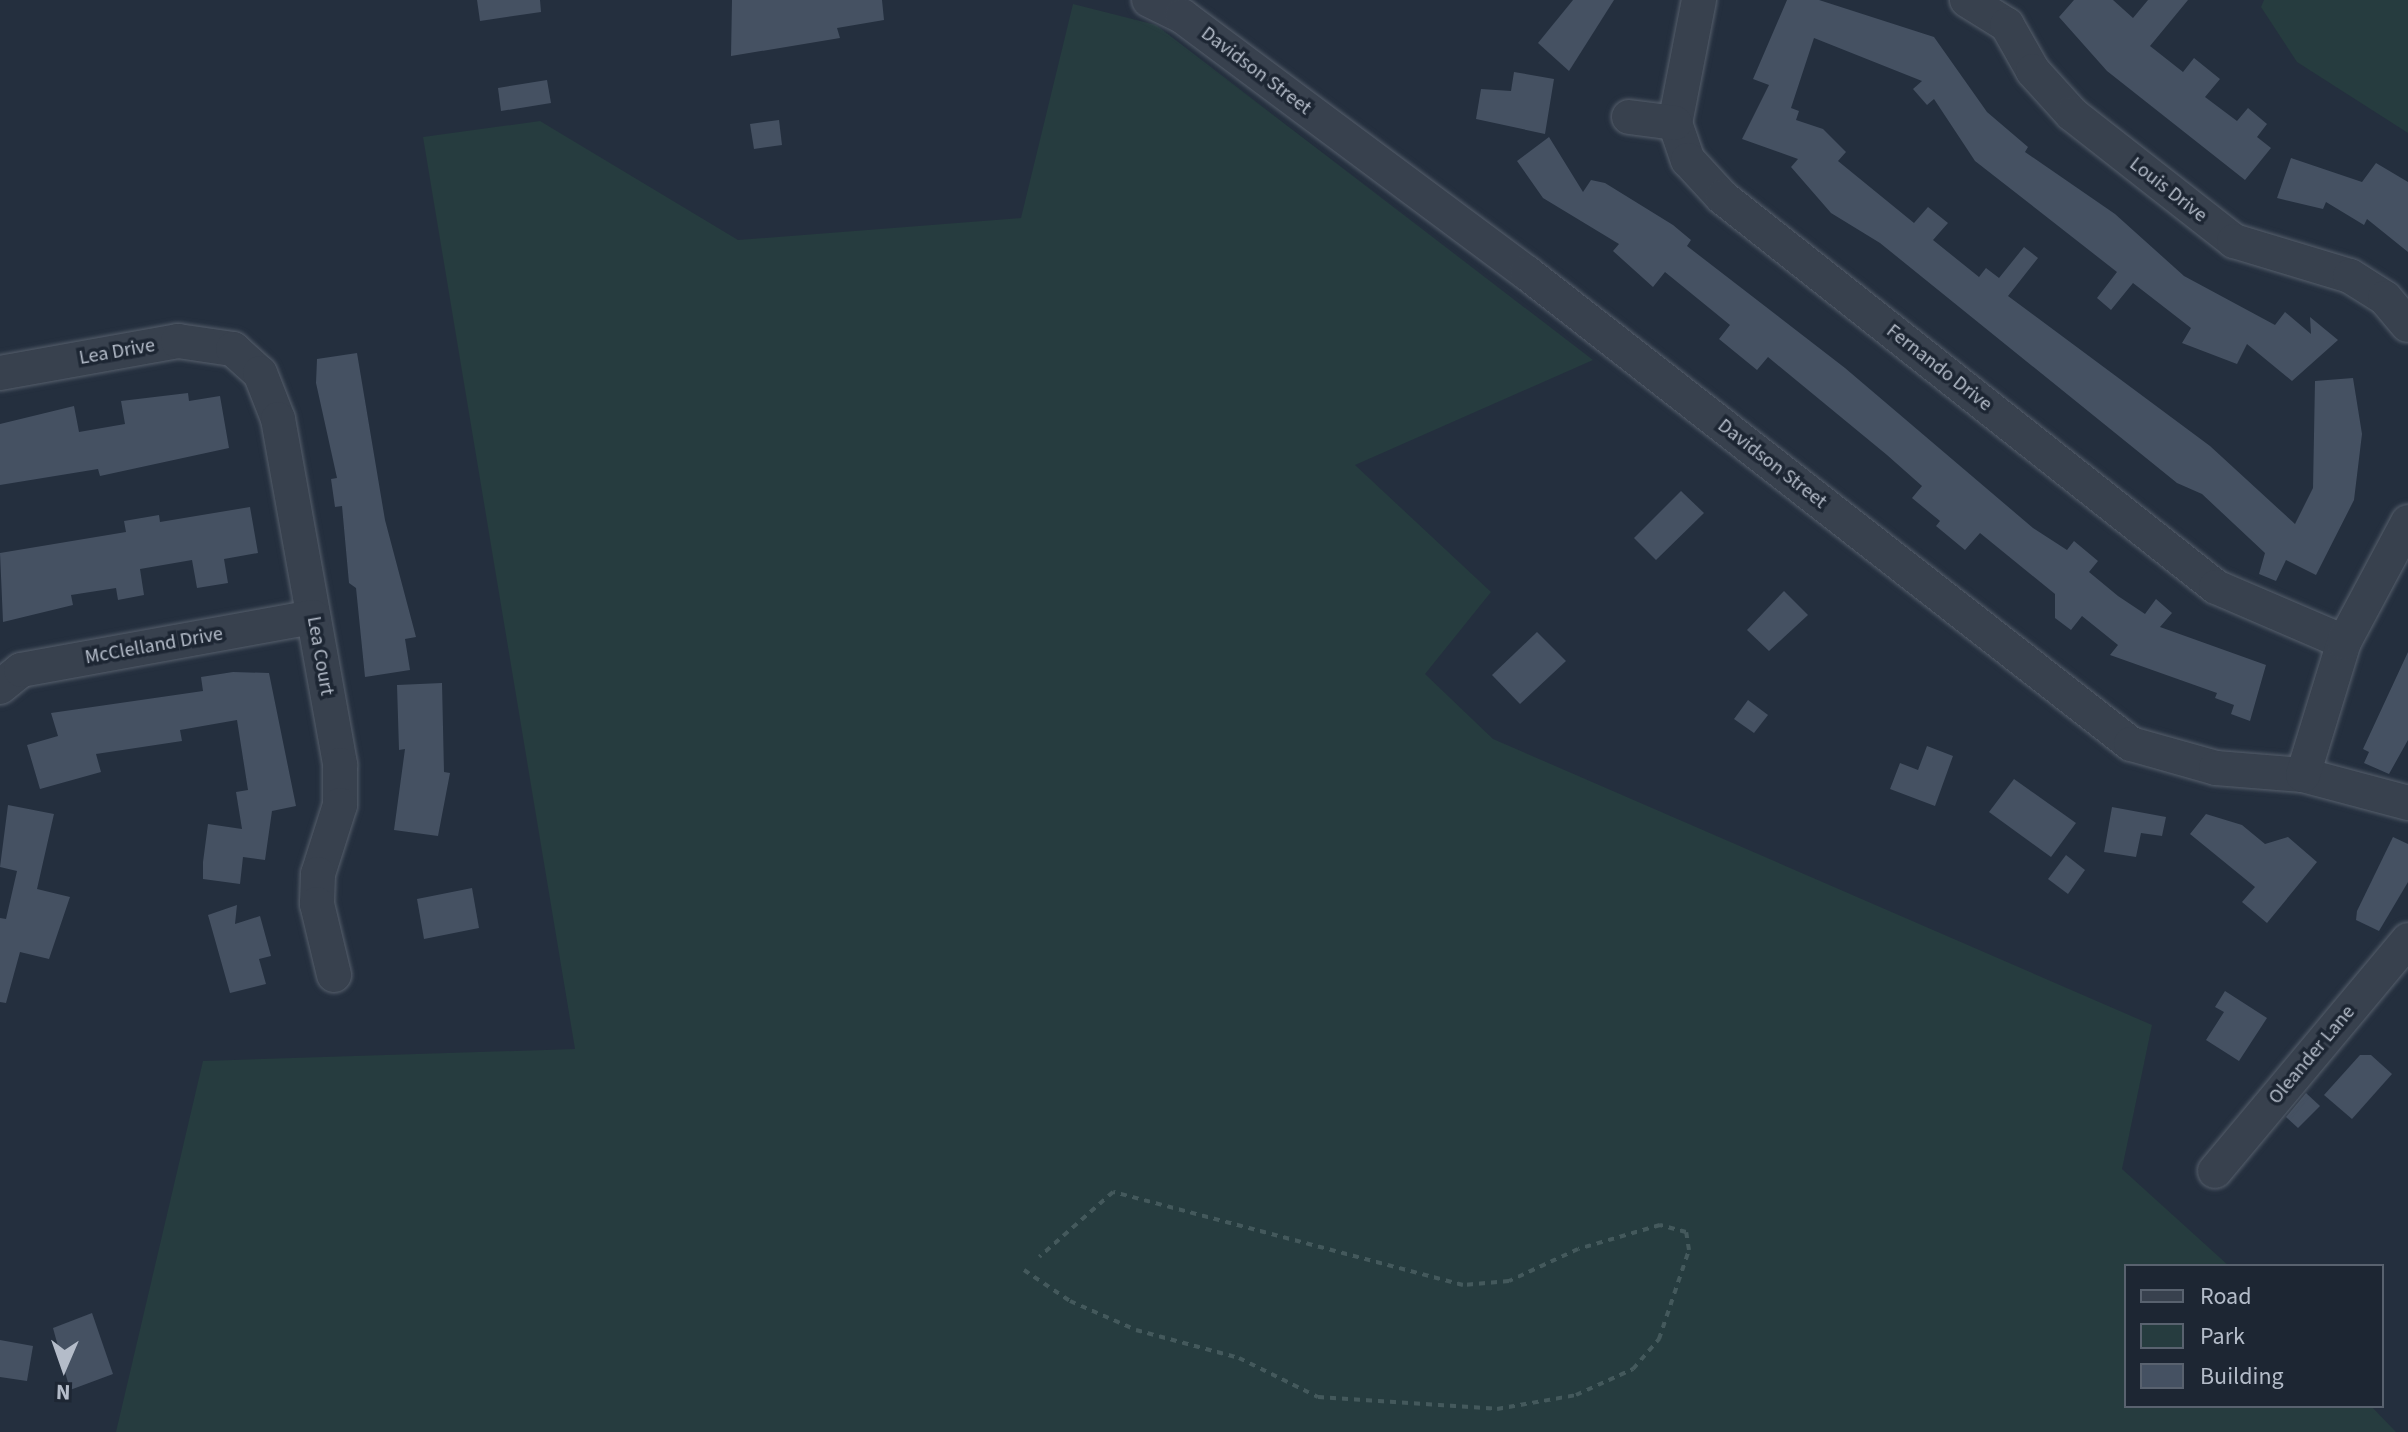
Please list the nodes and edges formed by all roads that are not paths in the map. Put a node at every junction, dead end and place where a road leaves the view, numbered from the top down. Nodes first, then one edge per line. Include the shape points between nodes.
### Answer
1 (1149, 0) edge
2 (1699, 0) edge
3 (1967, 0) edge
4 (1629, 117) dead end
5 (1675, 123) junction
6 (2408, 325) edge
7 (233, 349) joint
8 (0, 373) edge
9 (2408, 522) edge
10 (313, 617) junction
11 (2344, 642) junction
12 (0, 687) edge
13 (2303, 775) junction
14 (2408, 803) edge
15 (2408, 940) edge
16 (334, 975) dead end
17 (2215, 1171) dead end

1 - 13 street, Davidson Street via 1182,16 1527,273 2131,744 2216,768
2 - 5 street
3 - 6 street, Louis Drive via 2007,25 2033,71 2072,114 2234,241 2350,276 2385,298
4 - 5 street
5 - 11 street, Fernando Drive via 1688,160 1722,197 2216,587
7 - 8 street, Lea Drive via 178,341
7 - 10 street, Lea Court via 260,373 278,419
9 - 11 street
10 - 12 street, McClelland Drive via 21,670
10 - 16 street, Lea Court via 340,765 340,805 318,874 317,904
11 - 13 street
13 - 14 street, Davidson Street
15 - 17 street, Oleander Lane

